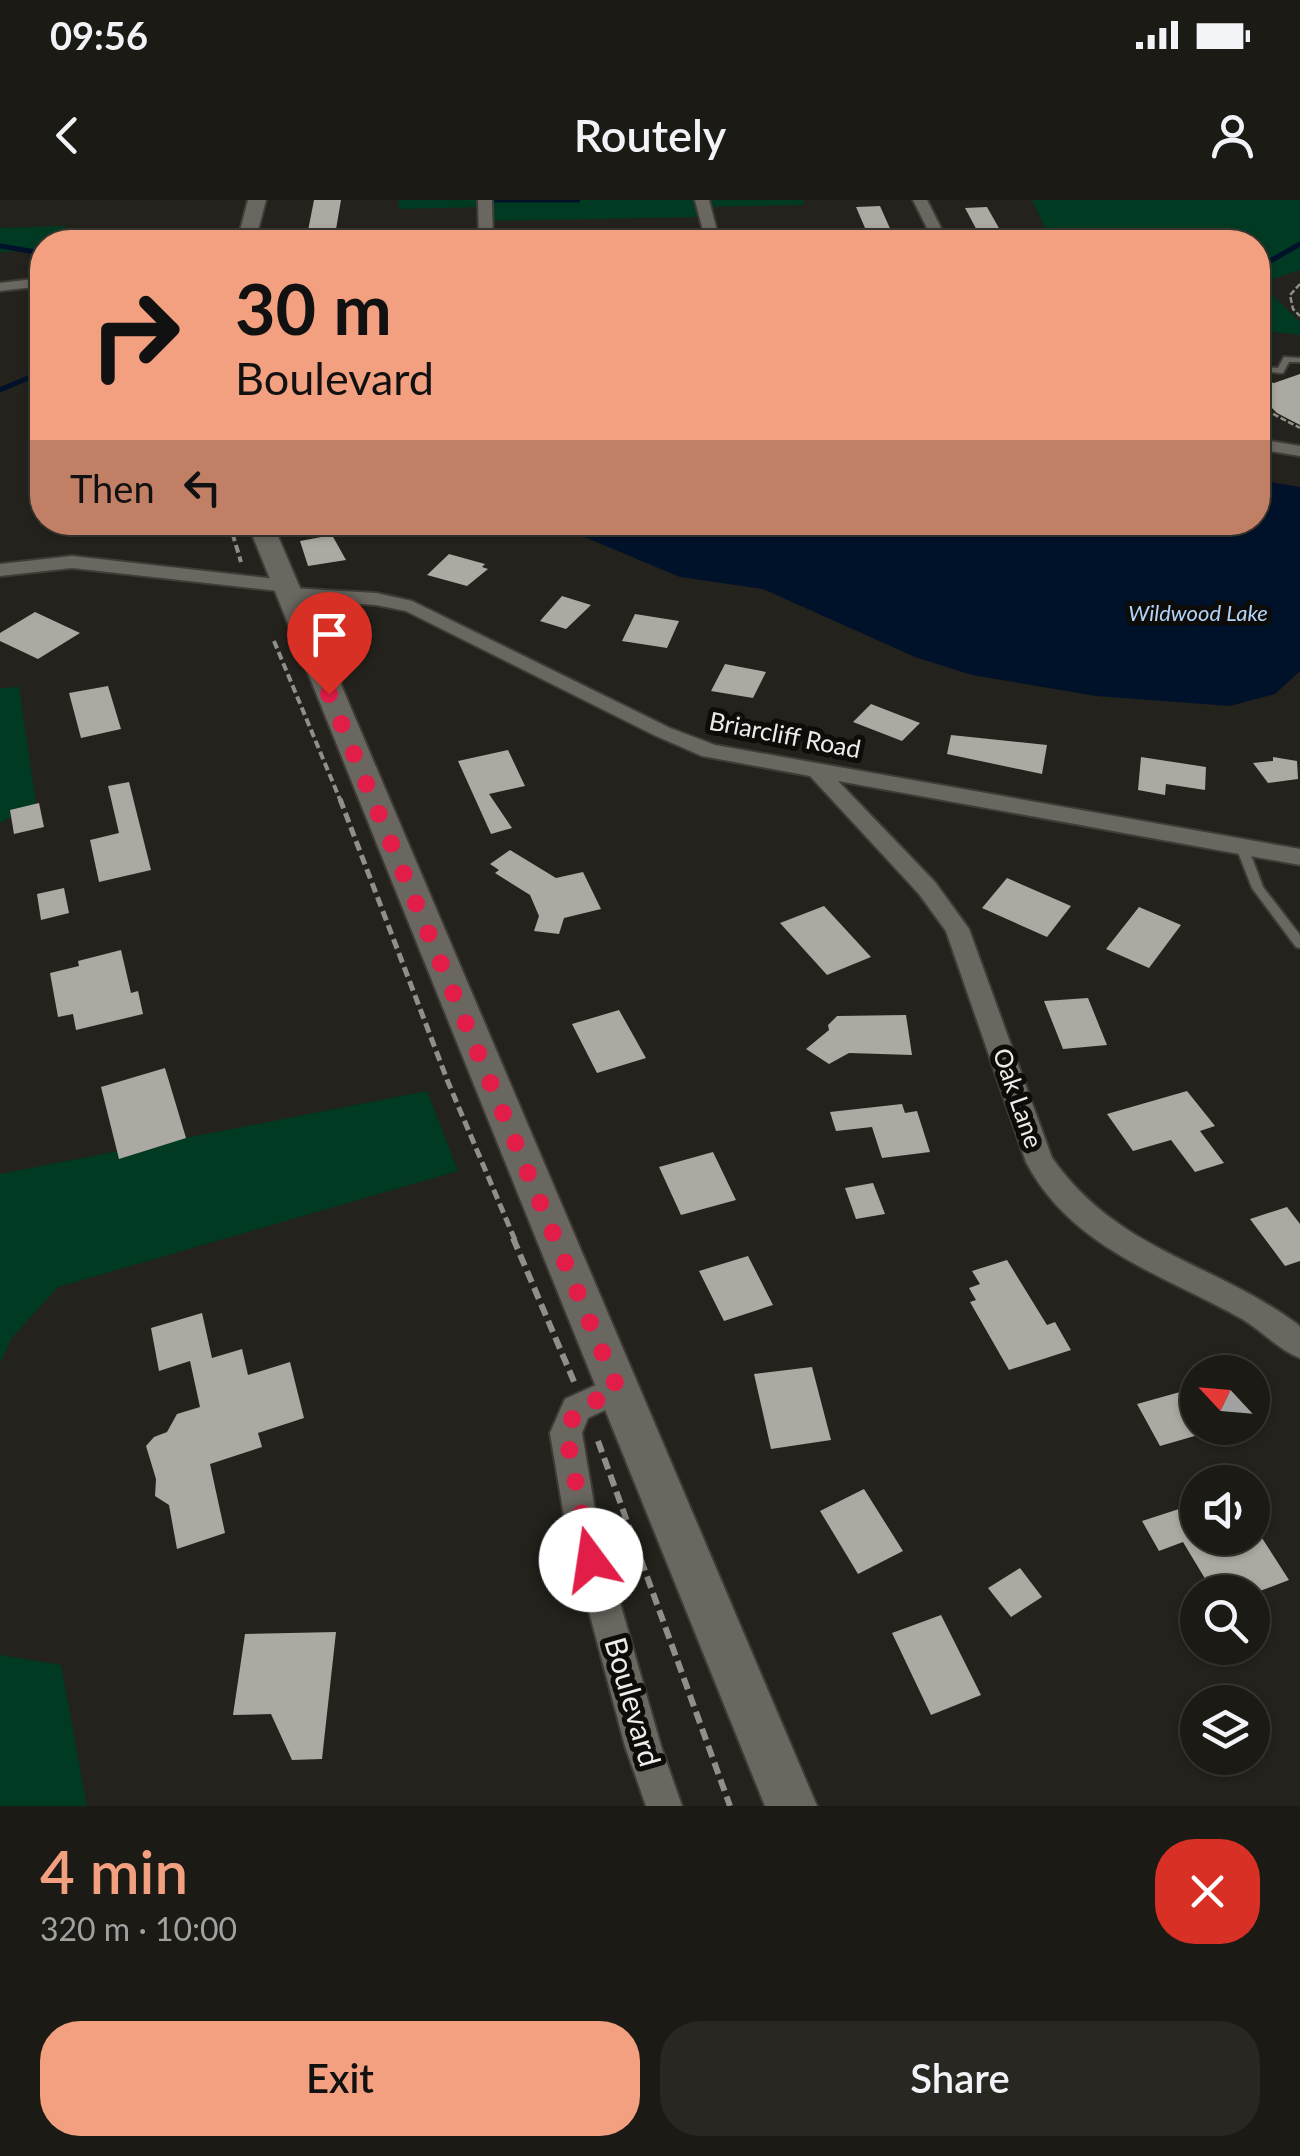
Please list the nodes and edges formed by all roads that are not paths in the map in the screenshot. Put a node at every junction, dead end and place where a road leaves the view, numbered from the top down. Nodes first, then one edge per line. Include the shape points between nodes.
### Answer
1 (257, 200) edge
2 (485, 200) edge
3 (702, 200) edge
4 (920, 200) edge
5 (249, 230) edge
6 (486, 230) edge
7 (709, 230) edge
8 (935, 230) edge
9 (30, 283) edge
10 (0, 287) edge
11 (1300, 360) edge
12 (1270, 370) edge
13 (1270, 446) edge
14 (1300, 451) edge
15 (264, 535) edge
16 (0, 570) edge
17 (285, 590) junction
18 (818, 771) junction
19 (1242, 846) junction
20 (1300, 857) edge
21 (1300, 944) edge
22 (1300, 1345) edge
23 (601, 1398) junction
24 (664, 1806) edge
25 (791, 1806) edge

1 - 5 main road
2 - 6 street
3 - 7 street
4 - 8 street
9 - 10 street
11 - 12 lane via 1287,359 1280,371
13 - 14 street
15 - 17 main road
16 - 17 street, Briarcliff Road via 72,562
17 - 18 street, Briarcliff Road via 412,607 681,741
17 - 23 main road
18 - 19 street, Briarcliff Road
18 - 22 street, Oak Lane via 951,919 1040,1162 1055,1186 1135,1252 1252,1307
19 - 20 street, Briarcliff Road
19 - 21 lane via 1258,888
23 - 24 street, Boulevard via 576,1410 566,1433 581,1522
23 - 25 main road

